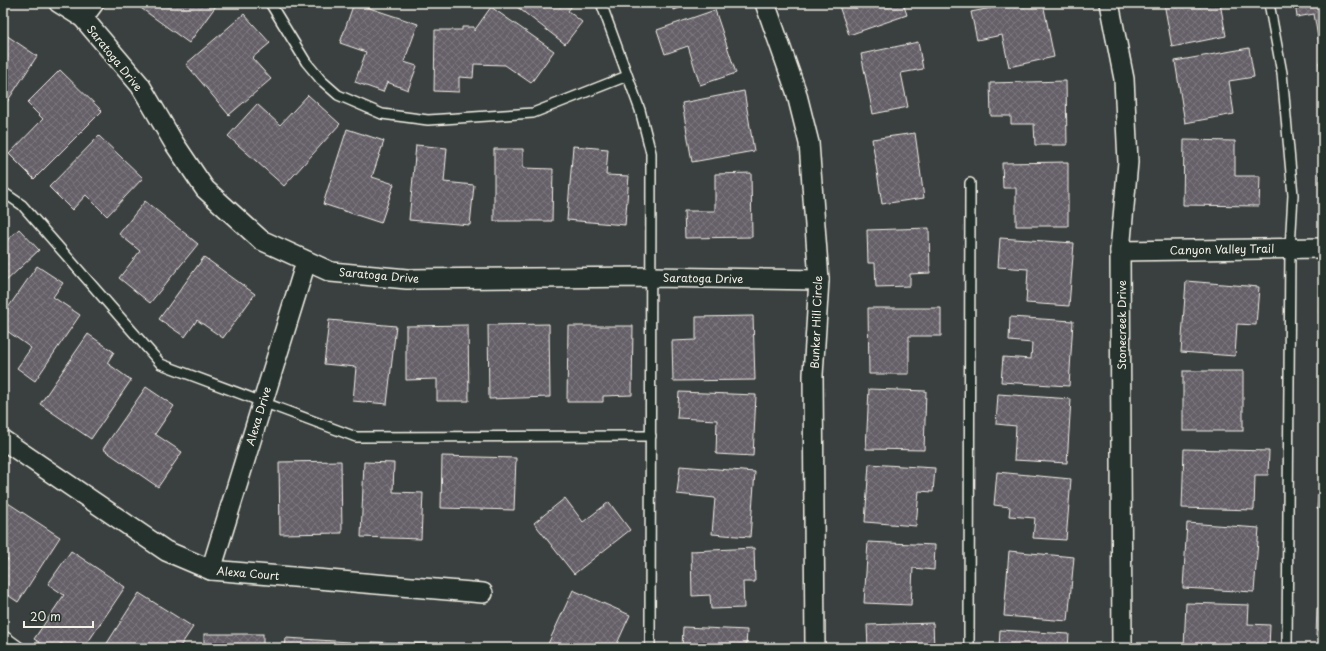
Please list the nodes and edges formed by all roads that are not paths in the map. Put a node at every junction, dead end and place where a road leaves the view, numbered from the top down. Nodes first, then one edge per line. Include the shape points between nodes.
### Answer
1 (59, 3) edge
2 (94, 3) edge
3 (270, 3) edge
4 (602, 3) edge
5 (765, 3) edge
6 (1109, 3) edge
7 (1269, 3) edge
8 (83, 18) junction
9 (627, 76) junction
10 (970, 183) dead end
11 (3, 192) edge
12 (1290, 248) junction
13 (1323, 248) edge
14 (1120, 251) junction
15 (306, 262) junction
16 (652, 277) junction
17 (819, 280) junction
18 (263, 401) junction
19 (651, 436) junction
20 (3, 440) edge
21 (211, 570) junction
22 (483, 593) dead end
23 (4, 639) edge
24 (21, 648) edge
25 (650, 648) edge
26 (815, 648) edge
27 (969, 648) edge
28 (1122, 648) edge
29 (1287, 648) edge

1 - 8 street, Saratoga Drive
2 - 8 street
3 - 9 lane via 306,62 321,80 338,96 382,114 428,120 533,114
4 - 9 lane
5 - 17 street, Bunker Hill Circle via 796,91 809,143
6 - 14 street, Stonecreek Drive via 1124,79 1128,154
7 - 12 lane via 1283,81 1293,195
8 - 15 street, Saratoga Drive via 140,85 205,189 261,240
9 - 16 lane via 652,153
10 - 27 lane
11 - 18 lane via 22,205 162,364
12 - 13 street, Canyon Valley Trail
12 - 14 street, Canyon Valley Trail
12 - 29 lane
14 - 28 street, Stonecreek Drive
15 - 16 street, Saratoga Drive via 331,272 407,279
15 - 18 street, Alexa Drive
16 - 17 street, Saratoga Drive
16 - 19 lane
17 - 26 street, Bunker Hill Circle via 813,375
18 - 19 lane via 356,437
18 - 21 street, Alexa Drive
19 - 25 lane
20 - 21 street, Alexa Court via 166,551
21 - 22 street, Alexa Court
23 - 24 lane

